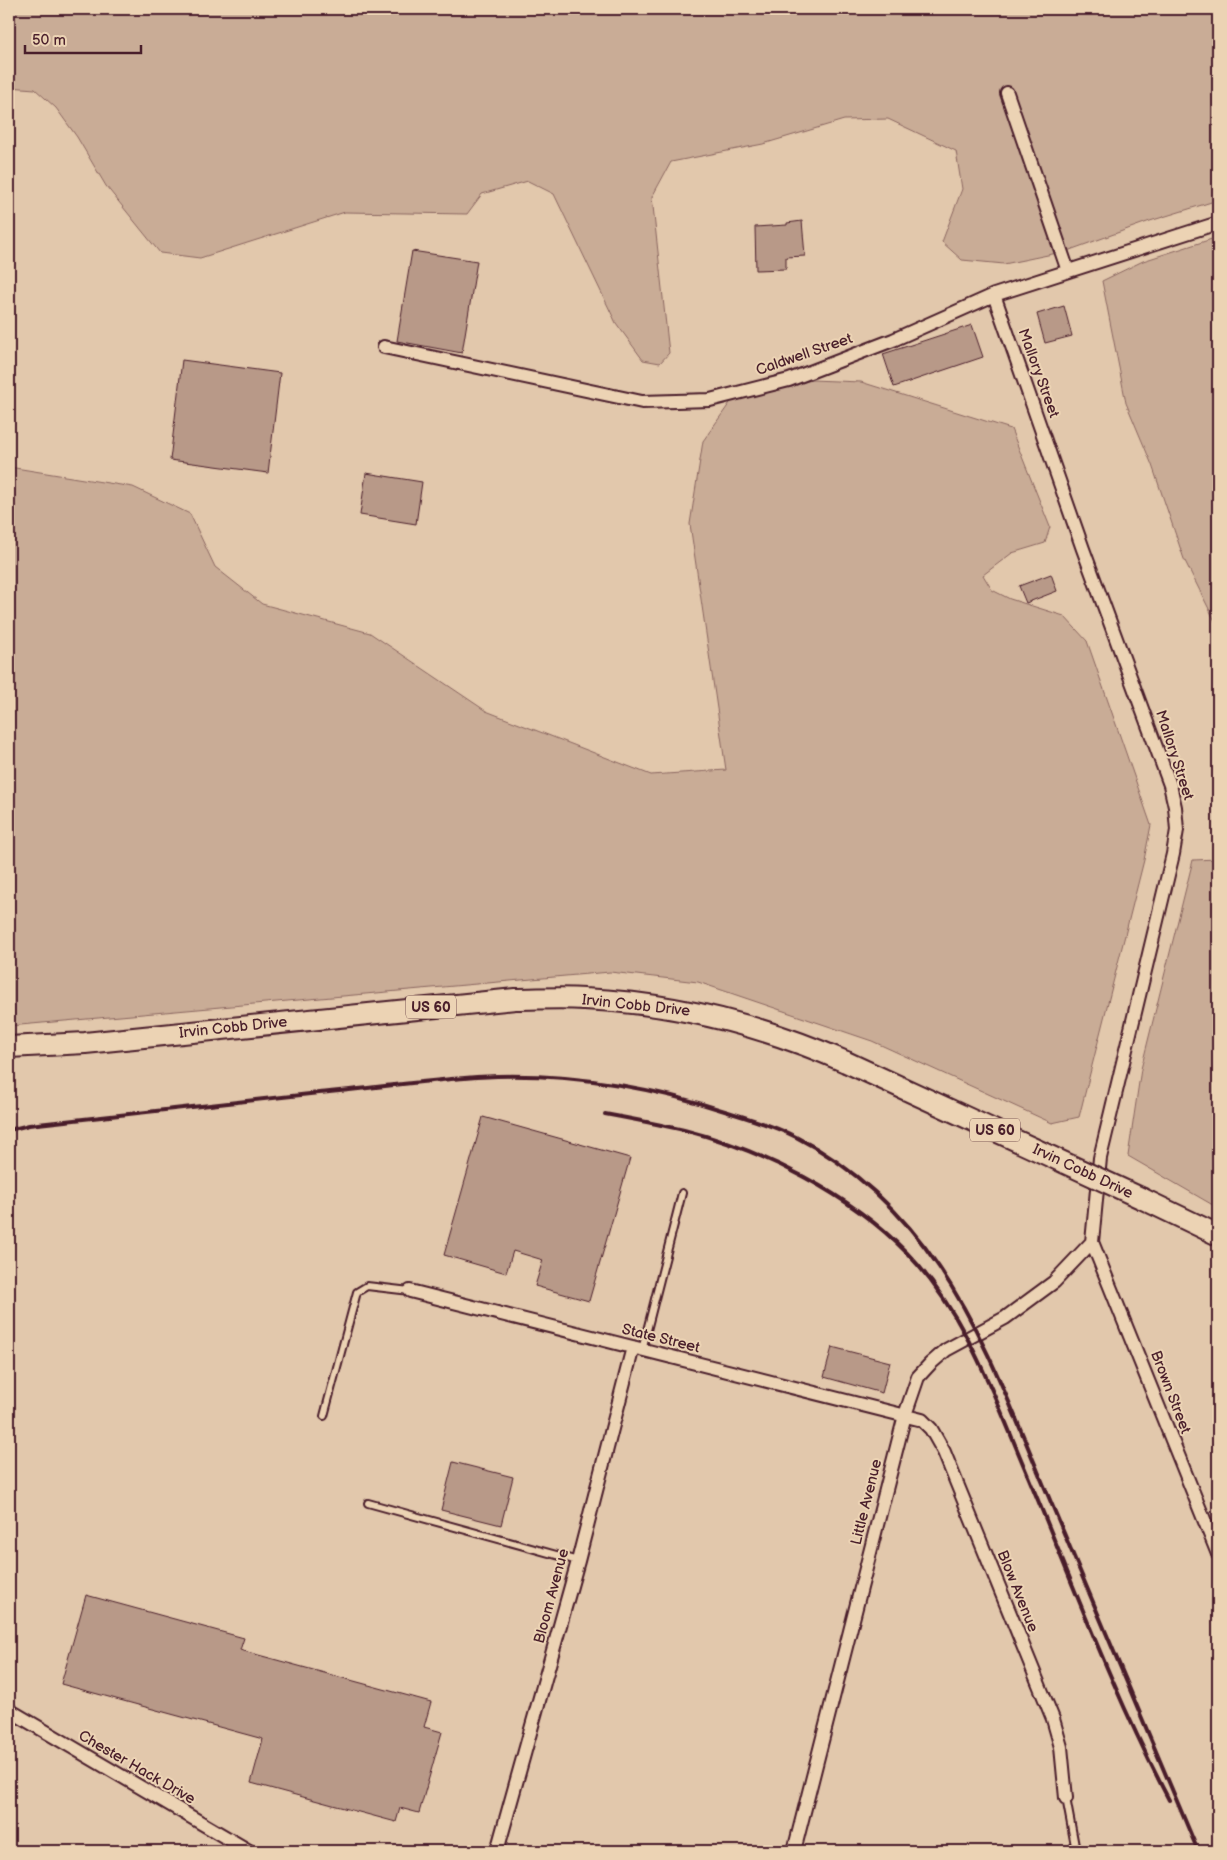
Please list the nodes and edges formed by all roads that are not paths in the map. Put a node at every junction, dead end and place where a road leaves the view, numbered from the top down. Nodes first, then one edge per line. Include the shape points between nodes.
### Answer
1 (1007, 92) dead end
2 (1218, 223) edge
3 (1068, 271) junction
4 (994, 295) junction
5 (384, 347) dead end
6 (9, 1047) edge
7 (682, 1193) dead end
8 (1218, 1236) edge
9 (1092, 1242) junction
10 (410, 1291) joint
11 (638, 1349) junction
12 (905, 1415) junction
13 (324, 1416) dead end
14 (368, 1503) dead end
15 (1218, 1554) edge
16 (578, 1561) junction
17 (9, 1710) edge
18 (1066, 1798) joint
19 (249, 1851) edge
20 (497, 1851) edge
21 (794, 1851) edge
22 (1076, 1851) edge

1 - 3 street
2 - 3 street, Caldwell Street
3 - 4 street, Caldwell Street
4 - 5 street, Caldwell Street via 893,340 789,380 710,400 642,402
4 - 9 street, Mallory Street via 1083,549 1154,737 1175,807 1177,830 1173,854 1100,1158
6 - 8 main road, Irvin Cobb Drive / US 60, bridge via 85,1043 515,999 583,998 651,1004 696,1012 783,1037 846,1062
7 - 11 lane
9 - 12 street, Little Avenue via 1054,1282 1005,1318 946,1350 930,1364 918,1377
9 - 15 street, Brown Street
10 - 11 street, State Street
10 - 13 lane via 367,1286 357,1292
11 - 12 street, State Street
11 - 16 street, Bloom Avenue
12 - 18 street, Blow Avenue via 922,1420 944,1452 1053,1720 1061,1747
12 - 21 street, Little Avenue
14 - 16 lane
16 - 20 street, Bloom Avenue
17 - 19 street, Chester Hack Drive
18 - 22 lane

